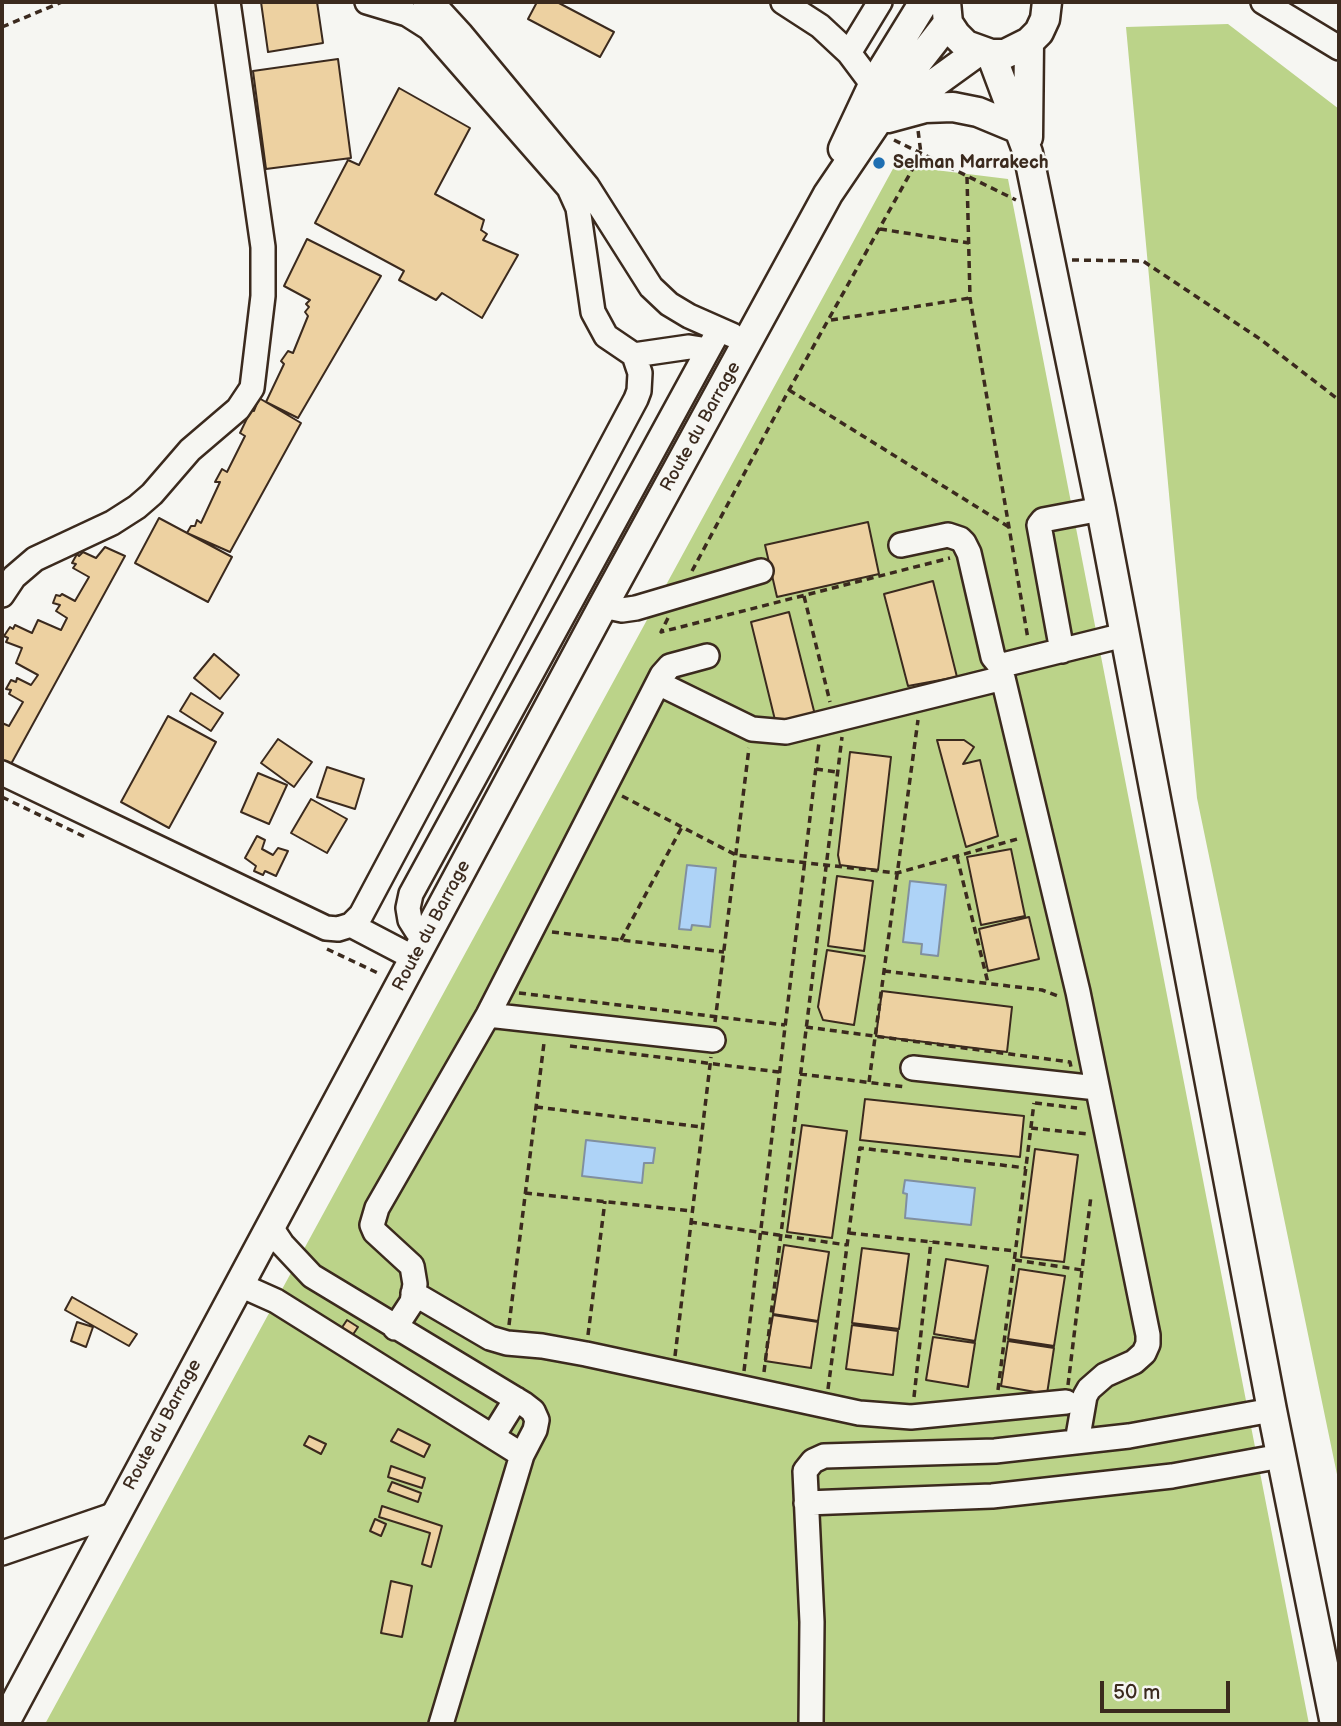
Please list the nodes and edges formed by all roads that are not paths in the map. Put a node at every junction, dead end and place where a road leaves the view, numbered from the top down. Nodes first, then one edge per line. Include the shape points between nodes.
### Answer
1 (228, 2) edge
2 (368, 2) edge
3 (425, 2) edge
4 (783, 2) edge
5 (880, 2) edge
6 (924, 2) edge
7 (1047, 2) edge
8 (1263, 2) edge
9 (947, 12) edge
10 (1029, 42) junction
11 (1339, 48) edge
12 (849, 53) junction
13 (985, 53) junction
14 (873, 85) junction
15 (877, 127) junction
16 (1024, 141) junction
17 (841, 172) junction
18 (713, 340) junction
19 (749, 340) junction
20 (634, 355) junction
21 (1101, 509) junction
22 (901, 545) dead end
23 (761, 572) dead end
24 (2, 595) edge
25 (603, 606) junction
26 (1124, 635) junction
27 (1062, 651) junction
28 (707, 656) dead end
29 (658, 683) junction
30 (2, 773) edge
31 (351, 925) junction
32 (420, 948) junction
33 (488, 1015) junction
34 (713, 1040) dead end
35 (913, 1068) dead end
36 (1087, 1087) junction
37 (270, 1226) junction
38 (238, 1284) junction
39 (413, 1293) junction
40 (395, 1328) junction
41 (516, 1399) junction
42 (1066, 1402) road end
43 (1272, 1410) junction
44 (493, 1436) junction
45 (1077, 1442) junction
46 (522, 1455) junction
47 (1282, 1456) junction
48 (806, 1503) junction
49 (116, 1514) junction
50 (2, 1553) edge
51 (4, 1724) edge
52 (441, 1724) edge
53 (811, 1724) edge
54 (1335, 1724) edge

1 - 24 street via 262,231 264,263 253,388 238,409 190,450 152,494 112,523 35,559
2 - 20 street via 416,18 429,28 569,188 578,208 593,312 606,336
3 - 18 street via 461,34 587,186 651,287
4 - 12 street via 820,26
5 - 12 street
6 - 14 main road
7 - 10 main road via 1045,19
8 - 11 street
9 - 13 main road via 956,35
9 - 15 main road, Route du Barrage
10 - 13 main road via 1005,54
10 - 16 main road
12 - 14 street
13 - 15 main road, Route du Barrage
13 - 16 main road
14 - 17 main road via 842,151
15 - 16 main road via 915,110 953,107 978,112
15 - 17 main road, Route du Barrage
16 - 21 main road
17 - 19 main road, Route du Barrage
18 - 19 street
18 - 20 street
18 - 32 street via 411,894 408,908
19 - 25 main road, Route du Barrage
20 - 31 street via 640,382 635,400 361,915
21 - 26 main road
21 - 27 street via 1043,520 1039,525
22 - 27 street via 948,536 960,539 969,554 995,660 1003,665
23 - 25 street via 629,610
25 - 32 main road, Route du Barrage
26 - 27 street
26 - 43 main road
28 - 29 street via 670,666
29 - 33 street
29 - 36 street via 752,729 786,732 1003,678 1078,992
30 - 31 street via 326,928
31 - 32 street
32 - 37 main road, Route du Barrage
33 - 34 street
33 - 39 street via 372,1219 375,1232 412,1266
35 - 36 street
36 - 45 street via 1106,1130 1148,1344 1134,1362 1105,1375 1089,1389
37 - 38 main road, Route du Barrage
37 - 40 street via 312,1276
38 - 44 street via 276,1301
38 - 49 main road, Route du Barrage
39 - 40 street
39 - 42 street via 490,1338 507,1343 586,1354 875,1416 911,1417
40 - 41 street
41 - 44 street
41 - 46 street via 533,1411 537,1420
43 - 45 street
43 - 47 main road
44 - 46 street
45 - 48 street via 995,1451 824,1456 805,1471
46 - 52 street
47 - 48 street via 1172,1476 992,1496
47 - 54 main road
48 - 53 street via 813,1622
49 - 50 street
49 - 51 main road, Route du Barrage

